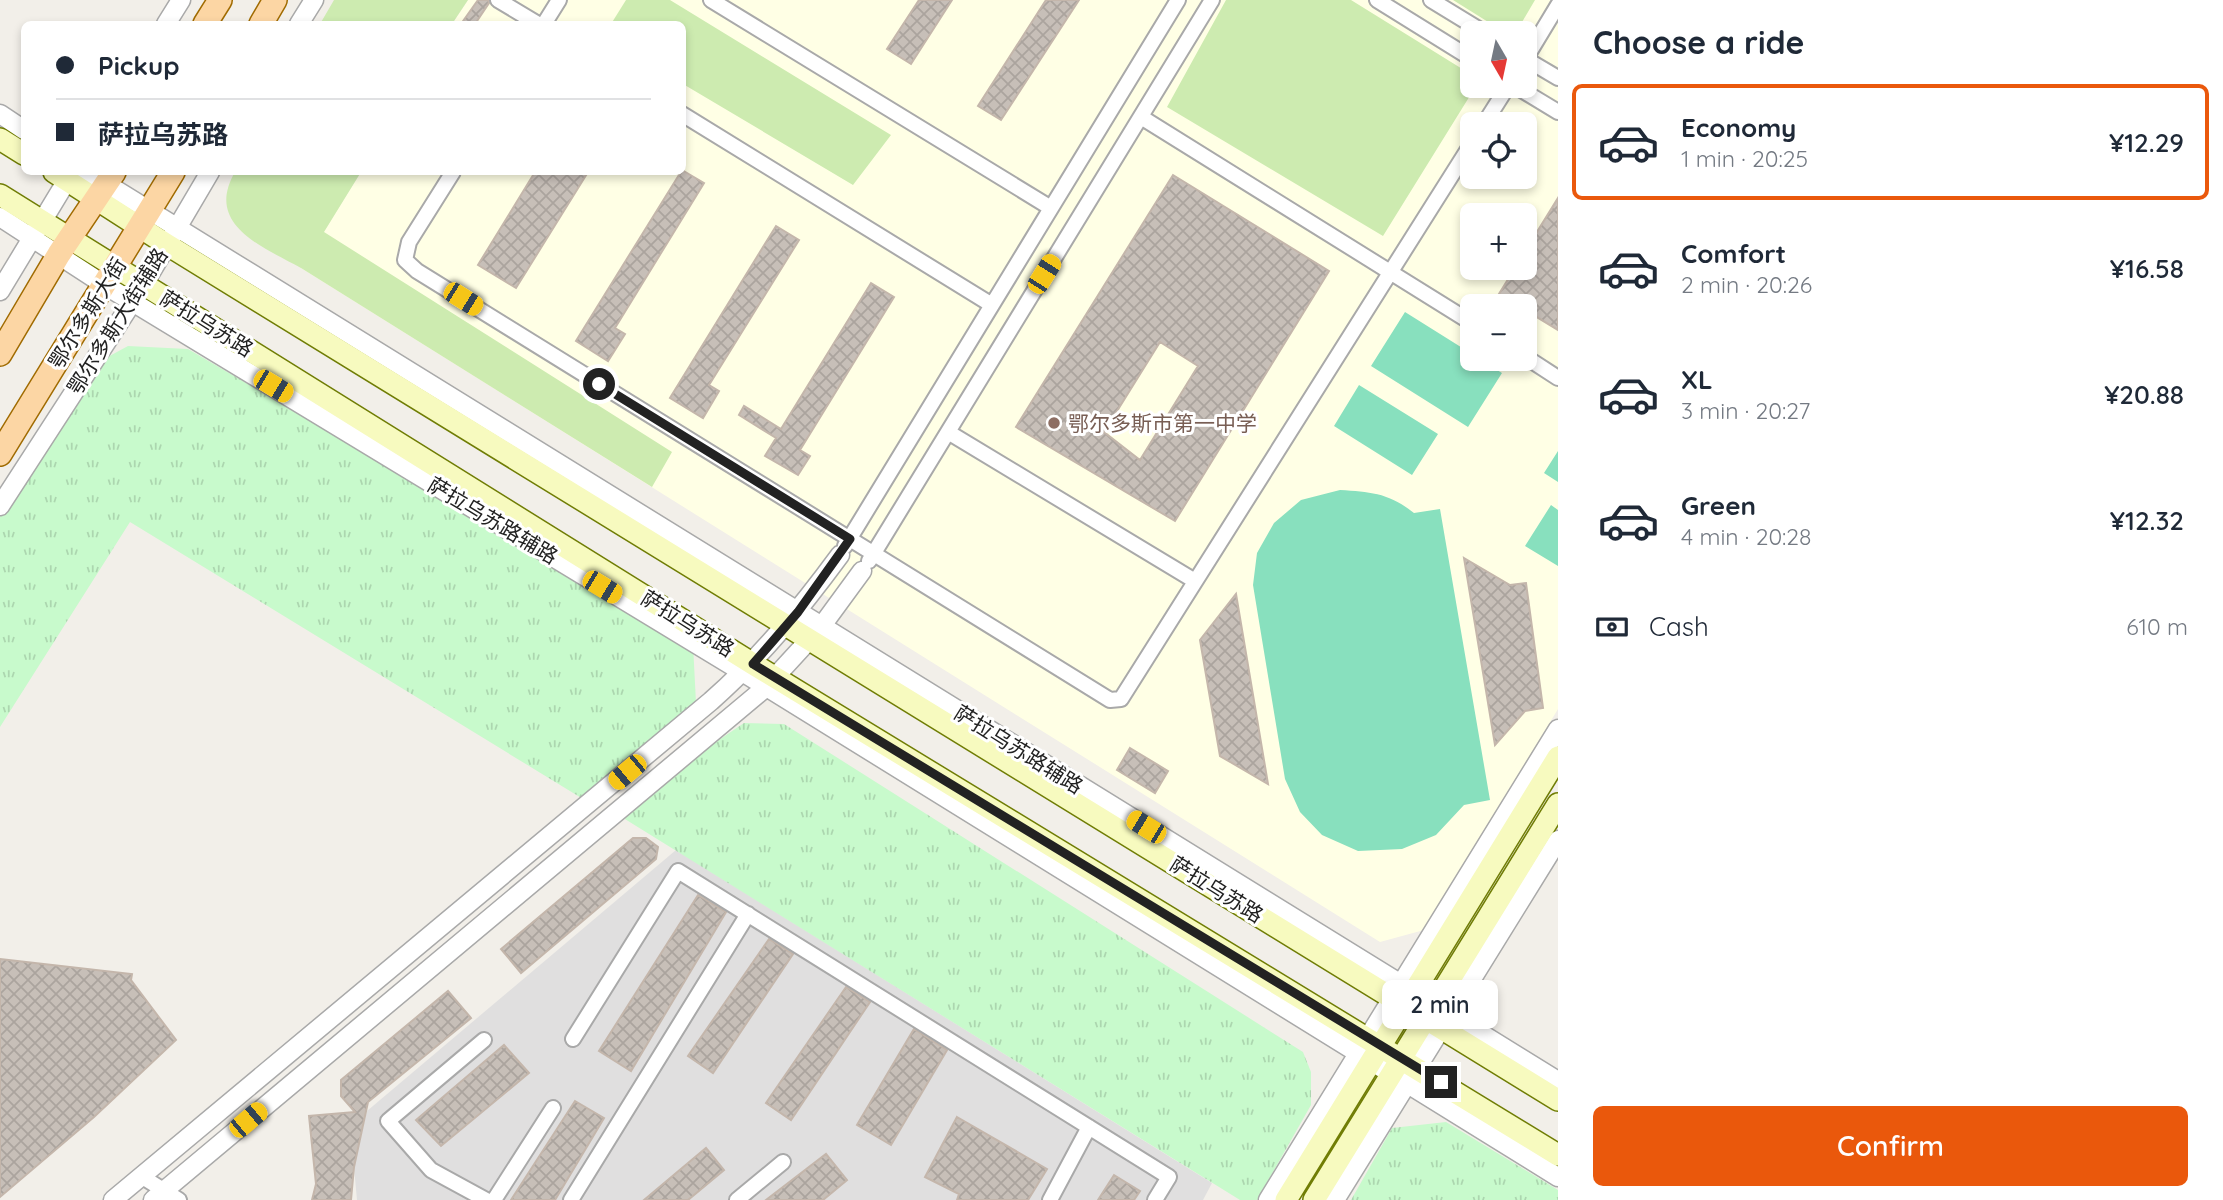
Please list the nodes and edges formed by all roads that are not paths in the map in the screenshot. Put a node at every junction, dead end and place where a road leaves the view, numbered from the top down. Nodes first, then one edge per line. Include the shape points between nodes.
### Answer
1 (181, 0) edge
2 (220, 0) edge
3 (275, 0) edge
4 (314, 0) edge
5 (498, 0) edge
6 (559, 0) edge
7 (711, 0) edge
8 (1178, 0) edge
9 (1212, 0) edge
10 (1377, 0) edge
11 (1431, 0) edge
12 (1558, 5) edge
13 (168, 21) edge
14 (207, 21) edge
15 (263, 21) edge
16 (301, 21) edge
17 (532, 21) edge
18 (546, 21) edge
19 (1465, 21) edge
20 (1537, 39) edge
21 (1460, 52) edge
22 (1537, 65) edge
23 (1558, 78) edge
24 (1535, 98) edge
25 (1558, 112) edge
26 (0, 114) edge
27 (686, 116) edge
28 (1141, 117) junction
29 (21, 128) edge
30 (0, 139) edge
31 (21, 152) edge
32 (1460, 162) edge
33 (64, 175) edge
34 (69, 175) edge
35 (171, 175) edge
36 (208, 175) edge
37 (451, 175) edge
38 (101, 182) edge
39 (0, 195) edge
40 (1051, 208) junction
41 (0, 217) edge
42 (145, 219) junction
43 (37, 229) junction
44 (171, 236) junction
45 (64, 247) junction
46 (1390, 272) junction
47 (110, 276) junction
48 (0, 291) edge
49 (138, 292) junction
50 (992, 305) junction
51 (1460, 316) edge
52 (0, 354) edge
53 (1537, 364) edge
54 (1558, 378) edge
55 (948, 432) junction
56 (0, 454) edge
57 (0, 506) edge
58 (850, 539) junction
59 (840, 555) joint
60 (873, 555) junction
61 (862, 571) joint
62 (1195, 581) junction
63 (792, 619) junction
64 (816, 633) junction
65 (748, 668) junction
66 (770, 682) junction
67 (1558, 729) edge
68 (1558, 757) edge
69 (1558, 804) edge
70 (1558, 840) edge
71 (748, 914) junction
72 (1403, 995) junction
73 (1438, 1016) junction
74 (573, 1039) dead end
75 (484, 1040) dead end
76 (1370, 1049) junction
77 (1404, 1071) junction
78 (1558, 1081) edge
79 (1558, 1100) edge
80 (553, 1108) dead end
81 (1089, 1127) junction
82 (1558, 1155) edge
83 (783, 1162) dead end
84 (141, 1176) junction
85 (1558, 1177) edge
86 (166, 1197) edge
87 (113, 1200) edge
88 (486, 1200) edge
89 (494, 1200) edge
90 (571, 1200) edge
91 (737, 1200) edge
92 (1050, 1200) edge
93 (1154, 1200) edge
94 (1268, 1200) edge
95 (1286, 1200) edge
96 (1314, 1200) edge
97 (1335, 1200) edge

1 - 13 street
2 - 14 main road
3 - 15 main road
4 - 16 street
5 - 17 street
6 - 18 street
7 - 40 street
8 - 40 street
9 - 28 street
10 - 21 street
11 - 19 street
12 - 20 street
22 - 23 street
24 - 25 street
26 - 29 street
27 - 50 street
28 - 46 street
28 - 55 street
30 - 31 main road
32 - 46 street
33 - 43 street
34 - 38 main road, 萨拉乌苏路
35 - 42 main road, 鄂尔多斯大街
36 - 44 street, 鄂尔多斯大街辅路
37 - 58 street via 409,242 405,260
38 - 42 main road, 萨拉乌苏路
38 - 45 main road
39 - 43 main road, 萨拉乌苏路
40 - 50 street
41 - 43 street
42 - 44 main road, 萨拉乌苏路
42 - 47 main road, 鄂尔多斯大街
43 - 45 main road, 萨拉乌苏路
43 - 48 street
44 - 49 street, 鄂尔多斯大街辅路
44 - 63 main road, 萨拉乌苏路
45 - 47 main road, 萨拉乌苏路
45 - 52 main road
46 - 51 street
46 - 62 street
47 - 49 main road, 萨拉乌苏路
47 - 56 main road, 鄂尔多斯大街
49 - 57 street, 鄂尔多斯大街辅路
49 - 65 main road, 萨拉乌苏路
50 - 58 street
53 - 54 street
55 - 60 street
55 - 62 street
58 - 59 street
58 - 60 street
59 - 63 street
60 - 61 street
60 - 62 street via 1110,700 1121,699
61 - 64 street
63 - 64 main road, 萨拉乌苏路
63 - 65 street
64 - 66 street
64 - 72 main road, 萨拉乌苏路
65 - 66 main road, 萨拉乌苏路
65 - 84 street
66 - 76 main road, 萨拉乌苏路
66 - 86 street
67 - 72 street
68 - 72 main road
69 - 73 main road
70 - 73 street
71 - 74 street via 678,871
71 - 81 street
71 - 90 street
72 - 73 main road, 萨拉乌苏路
72 - 76 main road
73 - 77 main road
73 - 78 street
73 - 79 main road, 萨拉乌苏路
75 - 88 street via 388,1121 431,1170
76 - 77 main road, 萨拉乌苏路
76 - 94 street
76 - 95 main road
77 - 82 main road, 萨拉乌苏路
77 - 85 street
77 - 96 main road
77 - 97 street
80 - 89 street
81 - 92 street
81 - 93 street via 1169,1177
83 - 91 street
84 - 86 street
84 - 87 street

